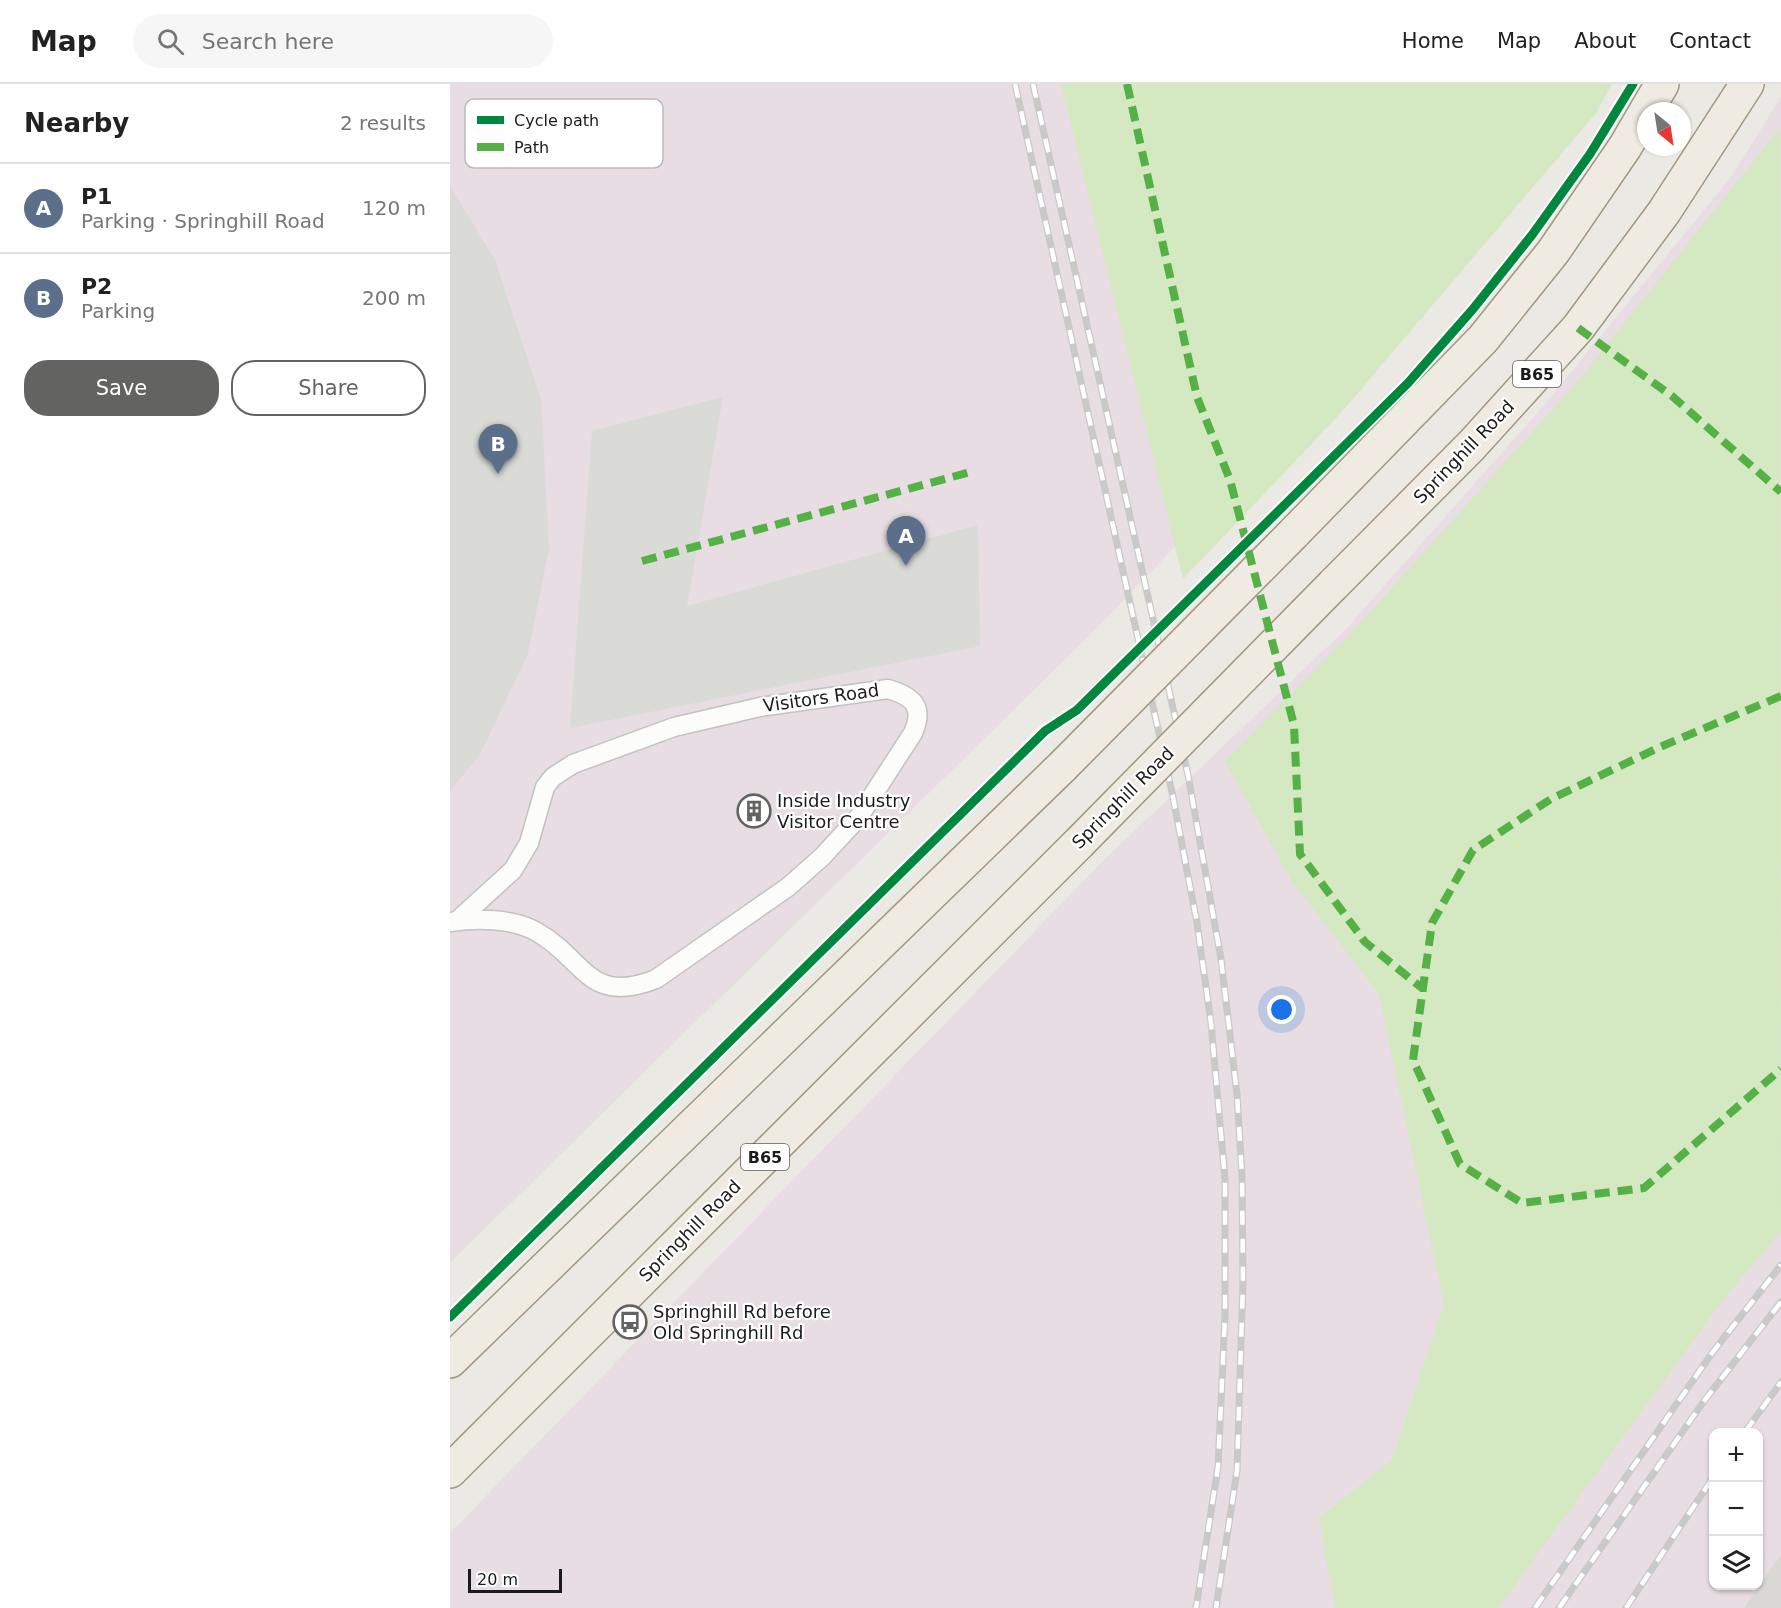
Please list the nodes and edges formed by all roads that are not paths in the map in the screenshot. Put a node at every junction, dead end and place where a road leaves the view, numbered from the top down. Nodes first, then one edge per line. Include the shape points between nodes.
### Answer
1 (1747, 84) edge
2 (1652, 101) edge
3 (453, 922) edge
4 (450, 1361) edge
5 (450, 1471) edge

1 - 5 main road, Springhill Road / B65, bridge via 1713,140 1578,328 1472,445
2 - 4 main road, bridge via 1553,252 1483,339 1063,766
3 - 3 lane, Visitors Road via 511,923 534,930 606,986 634,987 656,979 788,887 844,835 914,733 918,718 915,705 903,693 888,688 760,707 675,727 573,764 545,787 529,843 513,870

